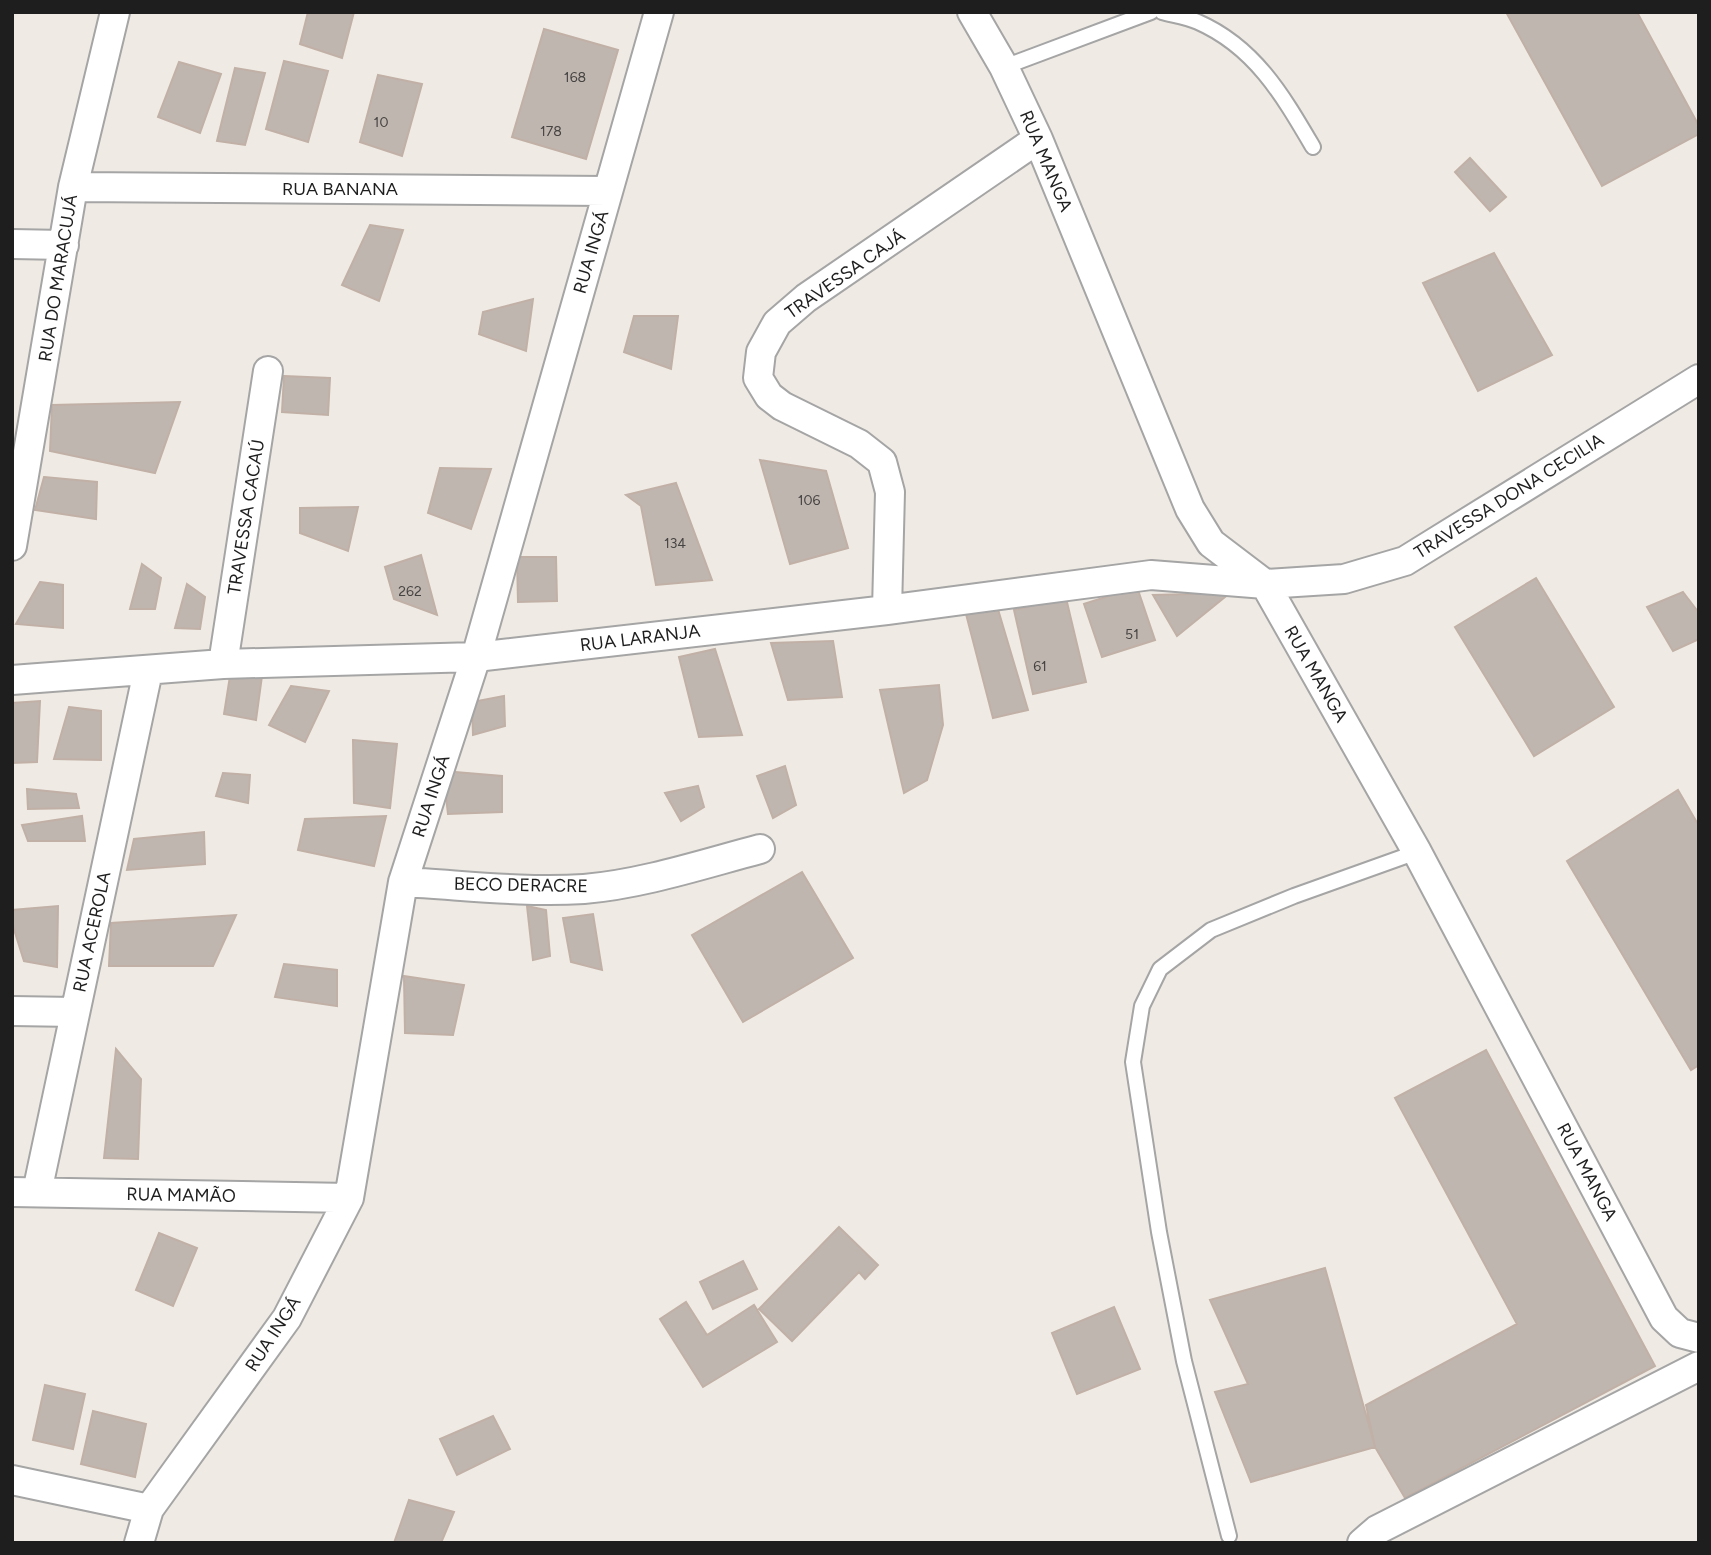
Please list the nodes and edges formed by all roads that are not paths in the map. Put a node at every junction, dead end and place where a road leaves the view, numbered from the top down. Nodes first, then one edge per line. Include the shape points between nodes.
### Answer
1 (115, 12) edge
2 (659, 12) edge
3 (972, 12) edge
4 (1151, 12) edge
5 (1162, 12) edge
6 (1004, 67) junction
7 (1038, 139) junction
8 (1313, 147) dead end
9 (73, 187) junction
10 (608, 191) junction
11 (12, 244) edge
12 (64, 244) junction
13 (268, 371) dead end
14 (1699, 379) edge
15 (12, 546) edge
16 (1265, 584) junction
17 (887, 610) junction
18 (476, 657) junction
19 (223, 664) junction
20 (148, 671) junction
21 (12, 680) edge
22 (760, 849) dead end
23 (1417, 852) junction
24 (402, 882) junction
25 (12, 1011) edge
26 (75, 1012) junction
27 (24, 1192) edge
28 (349, 1198) junction
29 (1689, 1336) edge
30 (1699, 1366) edge
31 (12, 1480) edge
32 (149, 1509) junction
33 (1229, 1536) dead end
34 (139, 1543) edge
35 (1363, 1543) edge

1 - 9 street, RUA DO MARACUJÁ
2 - 10 street, RUA INGÁ
3 - 6 street, RUA MANGA
4 - 6 lane
5 - 8 lane via 1219,33 1259,65
6 - 7 street, RUA MANGA
7 - 16 street, RUA MANGA via 1190,509 1211,543
7 - 17 street, TRAVESSA CAJÁ via 806,298 776,323 761,352 758,378 769,396 859,444 882,462 890,492
9 - 10 street, RUA BANANA
9 - 12 street, RUA DO MARACUJÁ
10 - 18 street, RUA INGÁ
11 - 12 street
12 - 15 street, RUA DO MARACUJÁ
13 - 19 street, TRAVESSA CACAÚ
14 - 16 street, TRAVESSA DONA CECILIA via 1405,561 1344,579
16 - 17 street, RUA LARANJA via 1151,575
16 - 23 street, RUA MANGA
17 - 18 street, RUA LARANJA
18 - 19 street, RUA LARANJA
18 - 24 street, RUA INGÁ
19 - 20 street, RUA LARANJA
20 - 21 street, RUA LARANJA
20 - 26 street, RUA ACEROLA
22 - 24 street, BECO DERACRE via 646,879 584,888
23 - 29 street, RUA MANGA via 1664,1318
23 - 33 lane via 1211,930 1160,969 1142,1006 1132,1062 1184,1361
24 - 28 street, RUA INGÁ
25 - 26 street
26 - 27 street, RUA ACEROLA
27 - 28 street, RUA MAMÃO
28 - 32 street, RUA INGÁ via 287,1318
30 - 35 street via 1377,1530
31 - 32 street
32 - 34 street, RUA INGÁ

